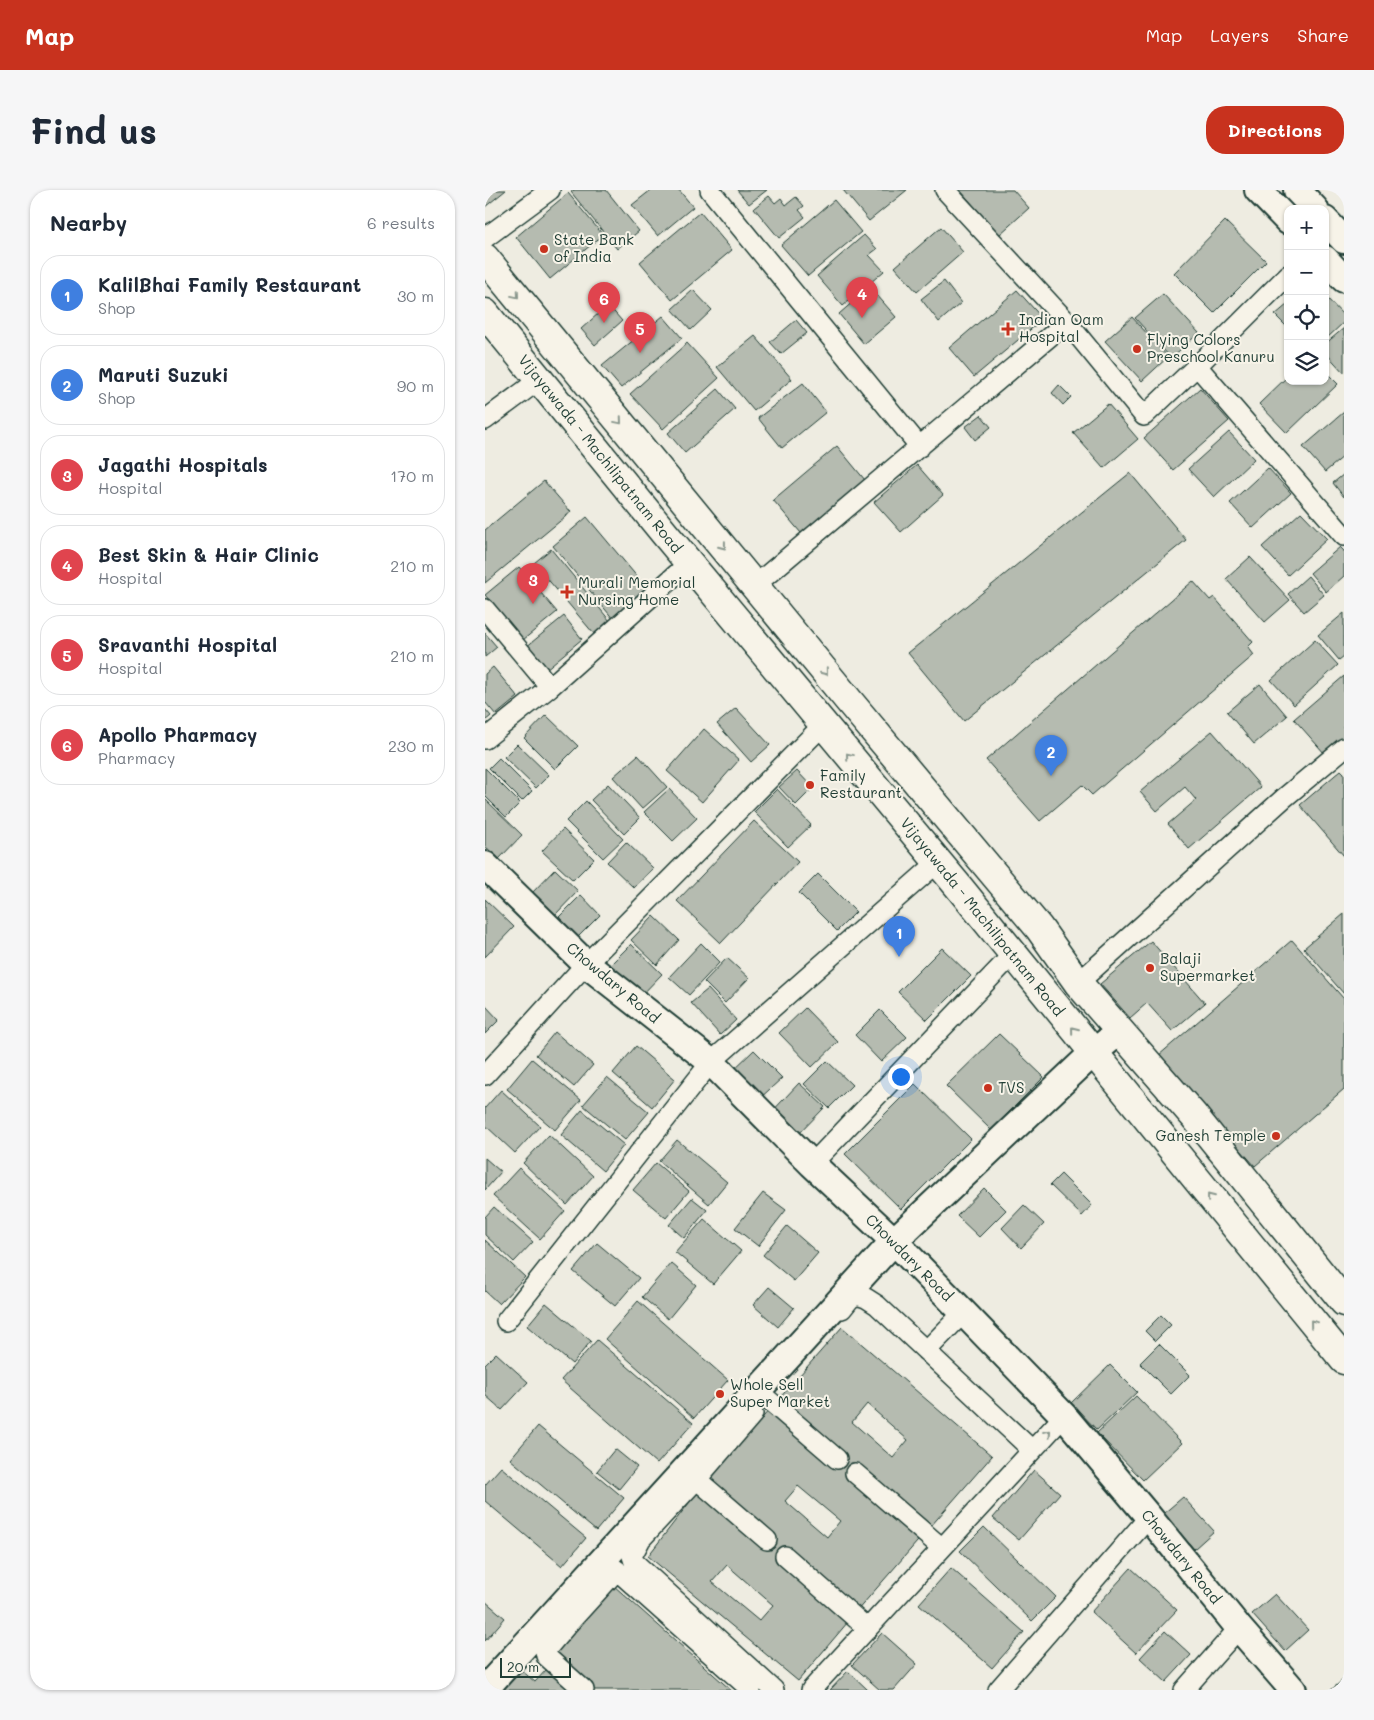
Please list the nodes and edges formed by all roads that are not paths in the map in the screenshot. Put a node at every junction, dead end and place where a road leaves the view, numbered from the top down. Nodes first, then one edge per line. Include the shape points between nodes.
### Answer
1 (550, 190) edge
2 (710, 190) edge
3 (945, 190) edge
4 (1258, 190) edge
5 (1297, 190) edge
6 (1311, 205) edge
7 (1284, 217) edge
8 (485, 238) edge
9 (485, 258) edge
10 (1329, 263) edge
11 (1284, 279) edge
12 (1344, 279) edge
13 (485, 313) edge
14 (1067, 322) junction
15 (1197, 366) junction
16 (539, 380) junction
17 (485, 420) edge
18 (920, 447) junction
19 (1344, 536) edge
20 (689, 563) junction
21 (754, 586) junction
22 (485, 610) edge
23 (551, 687) junction
24 (823, 725) junction
25 (485, 739) edge
26 (1344, 748) edge
27 (939, 862) junction
28 (485, 865) edge
29 (1013, 954) junction
30 (586, 964) junction
31 (1078, 983) junction
32 (1120, 1031) junction
33 (1093, 1053) junction
34 (711, 1062) junction
35 (485, 1075) edge
36 (812, 1164) junction
37 (895, 1241) junction
38 (1344, 1302) edge
39 (964, 1312) junction
40 (506, 1321) dead end
41 (926, 1351) junction
42 (1344, 1360) edge
43 (762, 1394) junction
44 (1064, 1416) junction
45 (1032, 1450) junction
46 (837, 1459) dead end
47 (691, 1474) junction
48 (855, 1474) dead end
49 (1149, 1516) junction
50 (767, 1540) dead end
51 (942, 1548) junction
52 (785, 1556) dead end
53 (610, 1565) junction
54 (562, 1618) junction
55 (1239, 1628) junction
56 (869, 1629) junction
57 (485, 1689) edge
58 (584, 1690) edge
59 (751, 1690) edge
60 (774, 1690) edge
61 (811, 1690) edge
62 (998, 1690) edge
63 (1184, 1690) edge
64 (1293, 1690) edge

1 - 8 street
2 - 18 street
3 - 14 street
4 - 7 street
5 - 6 street
9 -> 21 highway
10 - 12 street
11 - 15 street
13 - 16 highway, Vijayawada - Machilipatnam Road
14 - 15 street via 1144,416
14 - 18 street
15 - 19 street
16 - 17 street
16 - 20 highway, Vijayawada - Machilipatnam Road
18 - 21 street
20 - 23 street
20 - 24 highway, Vijayawada - Machilipatnam Road
21 -> 31 highway via 1039,928
22 - 23 street
23 - 25 street
27 -> 24 highway, Vijayawada - Machilipatnam Road
24 - 30 street
26 - 31 street
27 - 29 highway, Vijayawada - Machilipatnam Road
27 - 34 street
28 - 30 street, Chowdary Road
33 -> 29 highway, Vijayawada - Machilipatnam Road
29 - 36 street
30 - 34 street, Chowdary Road
30 - 35 street
31 - 32 highway
32 - 33 street
32 - 38 highway via 1194,1116
33 - 37 street
42 -> 33 highway, Vijayawada - Machilipatnam Road
34 - 36 street, Chowdary Road
34 - 40 street
36 - 37 street, Chowdary Road
37 - 39 street, Chowdary Road
37 - 43 street
39 - 41 street
39 - 44 street, Chowdary Road
41 - 43 street via 877,1305 857,1295
41 - 45 street
43 - 46 street
43 - 47 street
45 -> 44 street
44 - 49 street, Chowdary Road
45 - 51 street
47 - 50 street
47 - 53 street
47 - 60 street via 641,1539 632,1556 634,1562
48 - 51 street
49 - 55 street, Chowdary Road
49 - 62 street
51 - 56 street
52 - 56 street
53 - 54 street
53 - 59 street
54 - 57 street
54 - 58 street via 545,1651 546,1656
55 - 63 street
55 - 64 street, Chowdary Road
56 - 61 street

